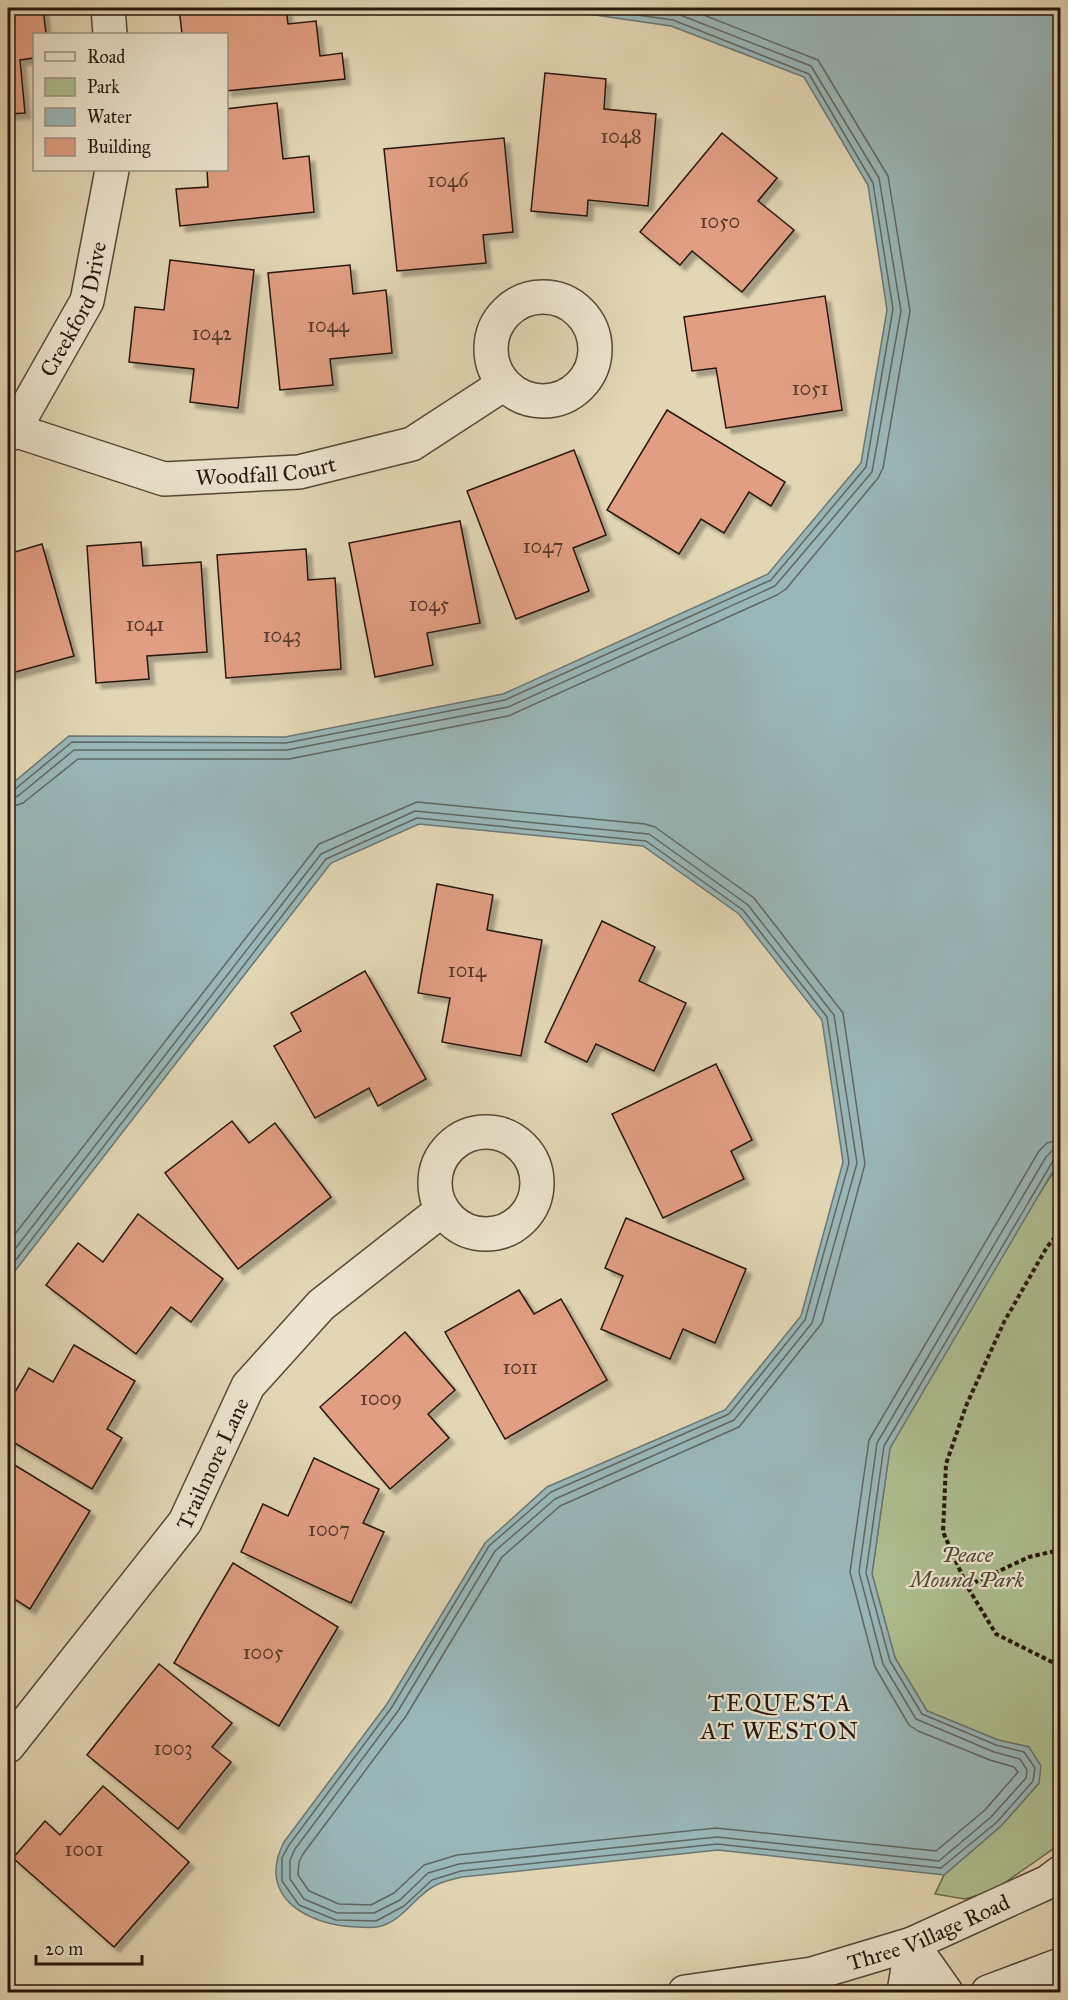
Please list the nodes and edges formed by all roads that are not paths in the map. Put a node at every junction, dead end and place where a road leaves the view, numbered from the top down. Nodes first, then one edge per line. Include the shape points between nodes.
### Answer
1 (108, 8) edge
2 (110, 33) edge
3 (112, 171) edge
4 (504, 384) dead end
5 (11, 433) edge
6 (442, 1210) dead end
7 (8, 1746) edge
8 (1060, 1873) edge
9 (912, 1944) junction
10 (1060, 1965) edge
11 (685, 1992) edge
12 (904, 1992) edge
13 (946, 1992) edge
14 (988, 1992) edge

1 - 2 street
3 - 5 street, Creekford Drive via 87,301
4 - 5 street, Woodfall Court via 412,444 299,472 164,479
6 - 7 street, Trailmore Lane via 321,1305 248,1386 185,1522
8 - 9 street, Three Village Road
9 - 11 street, Three Village Road via 812,1974
9 - 12 street
9 - 13 street
10 - 14 street

